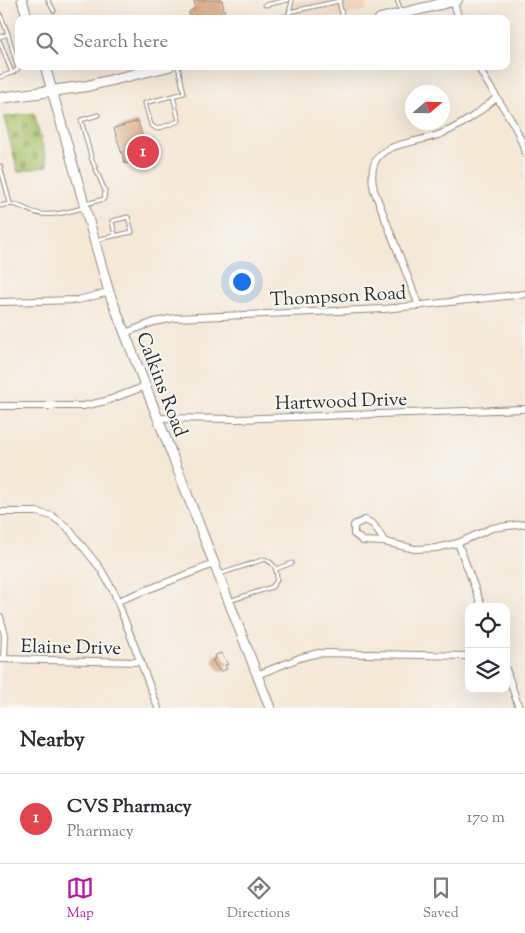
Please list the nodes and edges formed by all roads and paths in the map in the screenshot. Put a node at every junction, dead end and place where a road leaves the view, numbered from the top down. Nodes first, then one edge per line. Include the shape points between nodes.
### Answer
1 (22, 0) edge
2 (48, 0) edge
3 (288, 0) edge
4 (292, 0) edge
5 (398, 0) edge
6 (455, 0) edge
7 (340, 1) edge
8 (265, 4) dead end
9 (54, 12) dead end
10 (402, 13) junction
11 (0, 14) edge
12 (27, 15) edge
13 (288, 15) edge
14 (342, 15) edge
15 (395, 15) edge
16 (458, 15) edge
17 (8, 34) junction
18 (0, 37) edge
19 (0, 42) edge
20 (15, 58) edge
21 (17, 70) edge
22 (46, 70) edge
23 (153, 70) edge
24 (179, 70) edge
25 (480, 70) edge
26 (12, 74) junction
27 (0, 77) edge
28 (53, 91) junction
29 (174, 96) junction
30 (0, 98) edge
31 (495, 99) junction
32 (98, 115) dead end
33 (525, 153) edge
34 (0, 166) edge
35 (10, 203) junction
36 (0, 206) edge
37 (85, 206) junction
38 (115, 236) junction
39 (95, 240) junction
40 (110, 292) junction
41 (525, 294) edge
42 (0, 302) edge
43 (419, 306) junction
44 (125, 333) junction
45 (146, 386) junction
46 (0, 406) edge
47 (525, 409) edge
48 (159, 418) junction
49 (0, 512) edge
50 (525, 524) edge
51 (385, 542) junction
52 (458, 543) junction
53 (292, 563) dead end
54 (214, 564) junction
55 (276, 569) junction
56 (218, 575) junction
57 (118, 601) junction
58 (229, 601) junction
59 (480, 603) edge
60 (0, 617) edge
61 (465, 656) edge
62 (2, 659) edge
63 (141, 662) junction
64 (258, 675) junction
65 (510, 681) edge
66 (158, 708) edge
67 (270, 708) edge
68 (519, 708) edge

1 - 12 main road
2 - 9 lane
3 - 8 lane
4 - 13 lane
5 - 10 lane
6 - 10 main road
6 - 16 street
7 - 13 lane
7 - 14 lane
10 - 15 main road
11 - 17 lane
17 - 18 lane
17 - 20 lane
19 - 26 lane
21 - 26 lane
22 - 28 main road, Calkins Road
23 - 28 main road
24 - 29 lane via 184,93
25 - 31 street
26 - 27 lane
28 - 30 main road
28 - 37 main road, Calkins Road
29 - 29 lane via 179,121 157,129 151,125 145,103
31 - 33 street via 516,129
31 - 43 street via 459,126 387,149 374,161 371,179 374,190
32 - 37 lane via 81,120 105,191 104,199
34 - 35 lane
35 - 36 lane
35 - 37 lane via 43,214
37 - 39 main road, Calkins Road
38 - 38 lane via 132,232 128,218 112,221
38 - 39 lane
39 - 40 main road, Calkins Road
40 - 42 street via 78,300
40 - 44 main road, Calkins Road
41 - 43 street, Thompson Road
43 - 44 street, Thompson Road via 175,318
44 - 45 main road, Calkins Road
45 - 46 street via 83,406
45 - 48 main road, Calkins Road
47 - 48 street, Hartwood Drive via 237,419
48 - 54 main road, Calkins Road
49 - 57 street via 44,514 64,523 100,568
50 - 52 street via 492,528
51 - 51 street via 373,524 365,520 354,525 356,538
51 - 52 street via 415,549
52 - 59 street
53 - 55 lane
54 - 56 main road, Calkins Road
54 - 57 street
55 - 56 lane via 265,559
55 - 58 lane via 277,580 272,587
56 - 58 main road, Calkins Road
57 - 63 street
58 - 64 main road, Calkins Road
60 - 62 street via 5,635
61 - 64 street via 332,652 302,657
62 - 63 street, Elaine Drive
63 - 66 street
64 - 67 main road, Calkins Road
65 - 68 street

